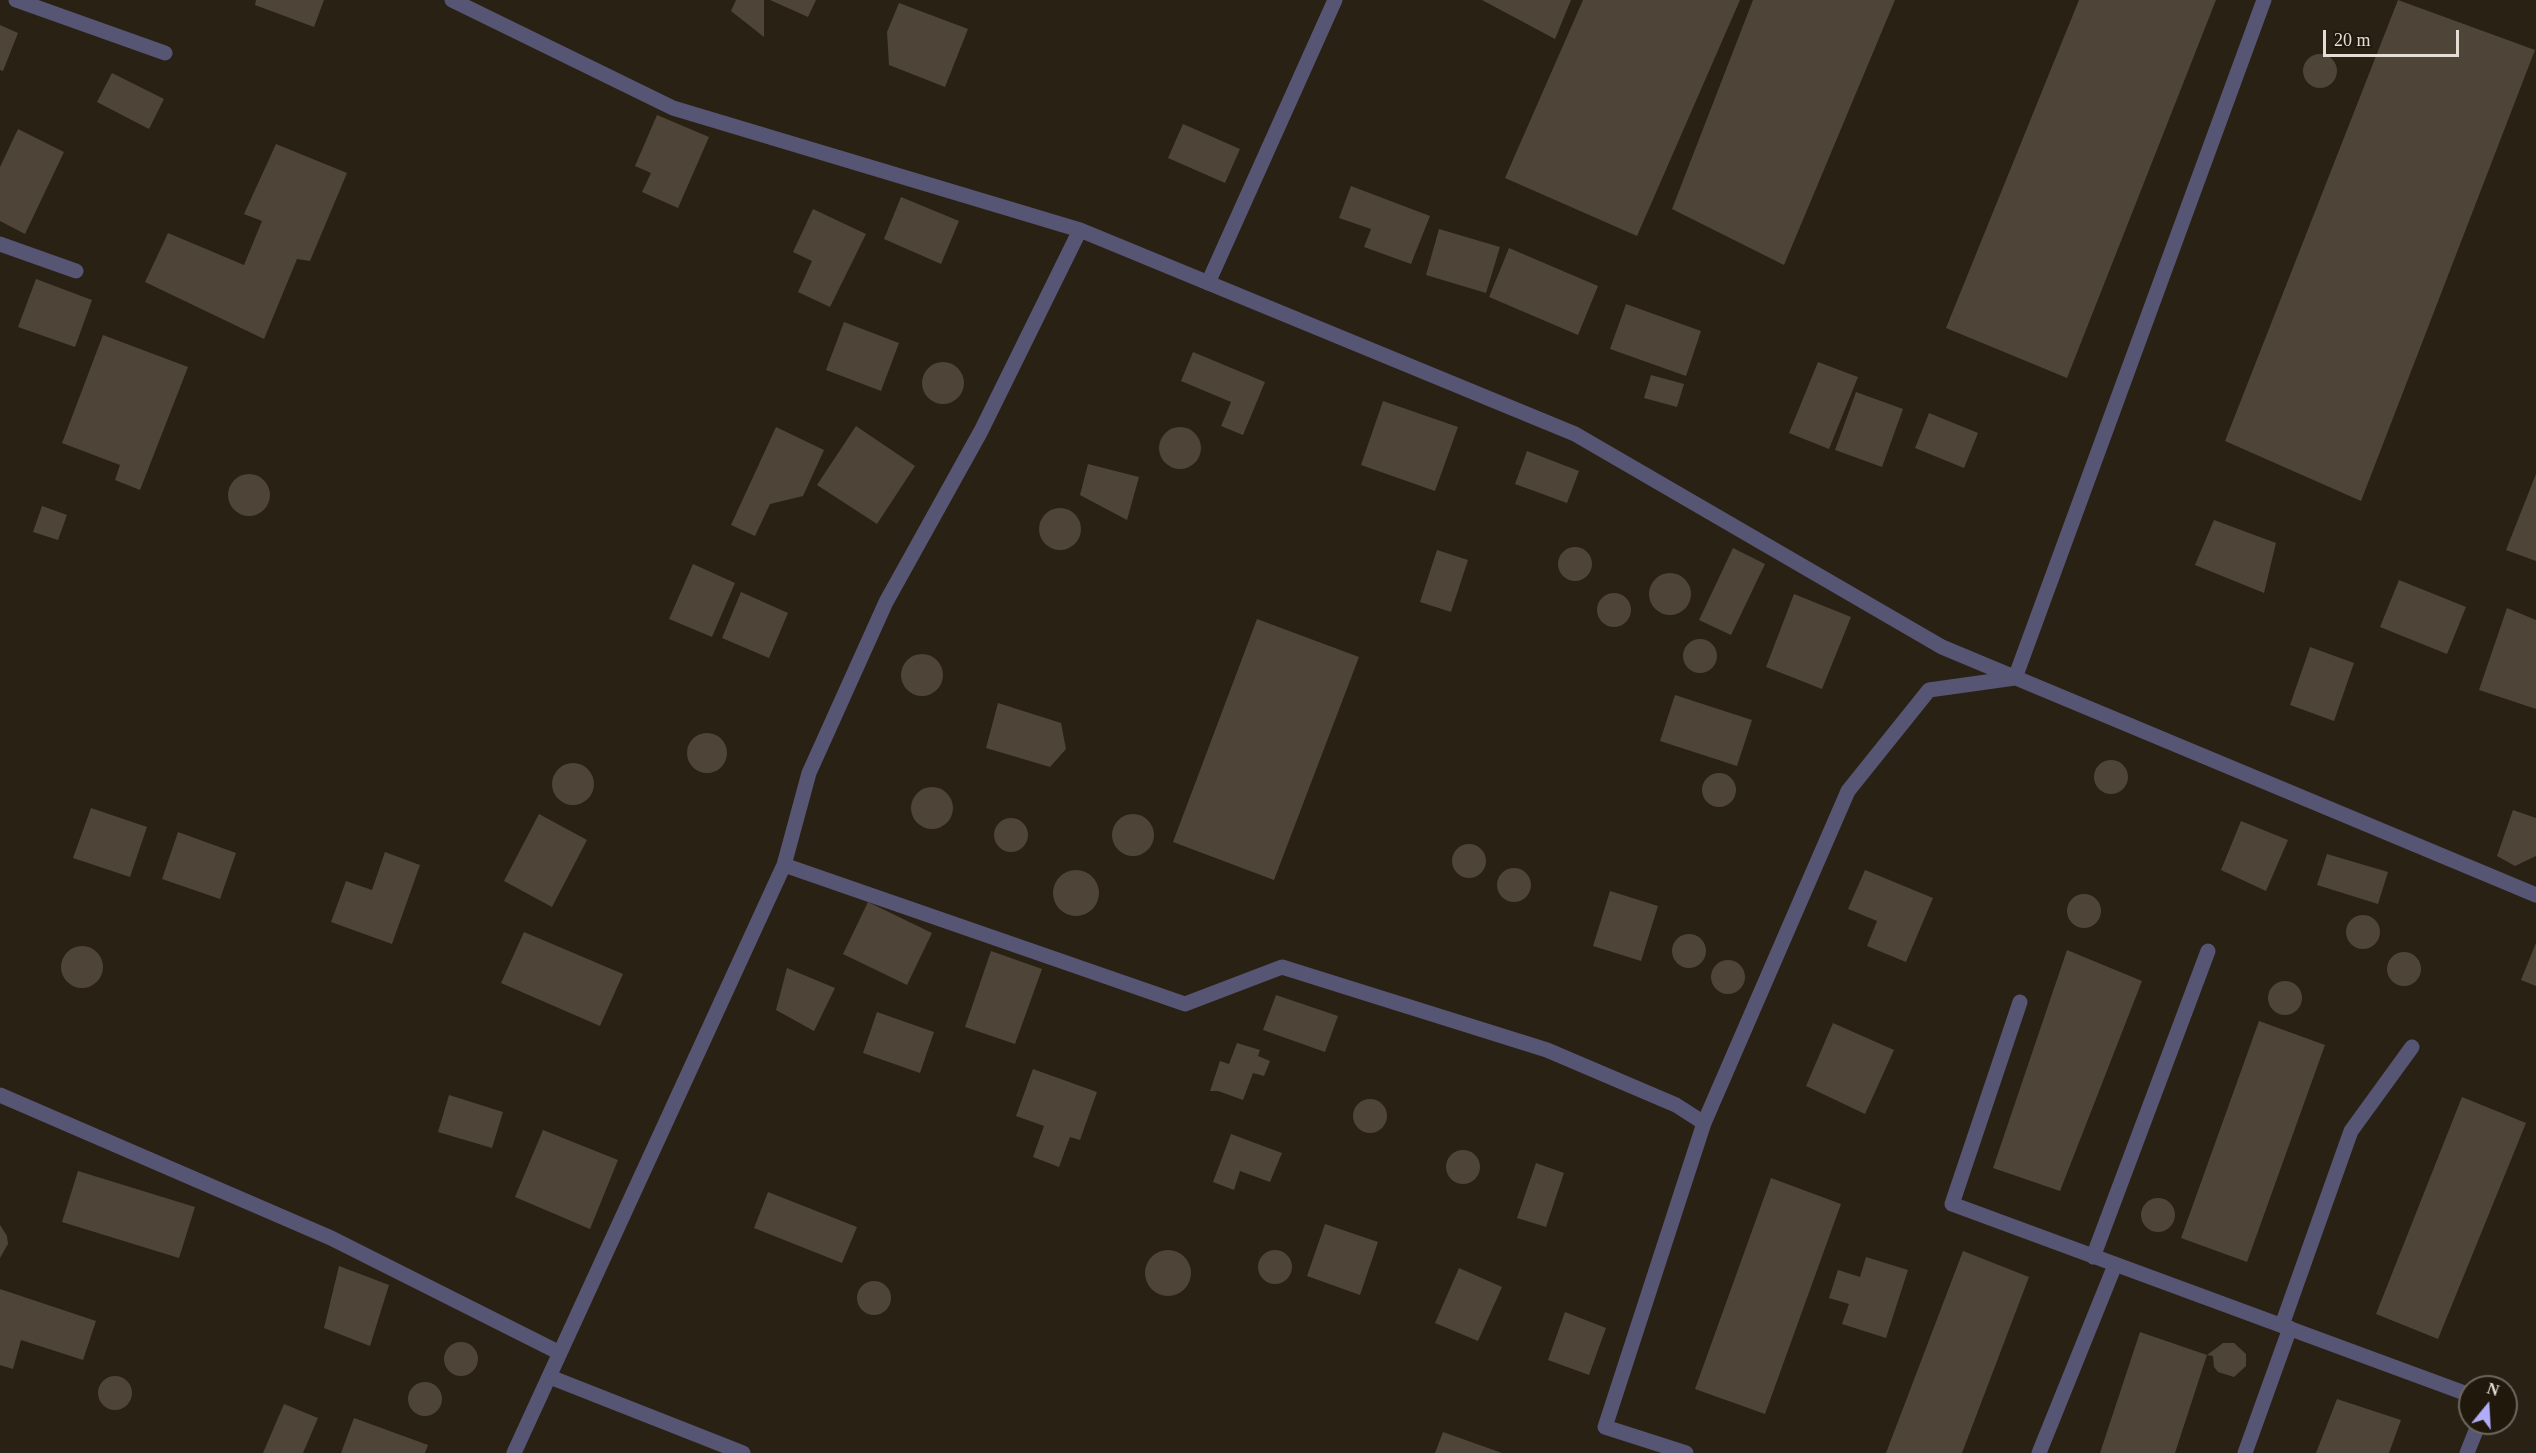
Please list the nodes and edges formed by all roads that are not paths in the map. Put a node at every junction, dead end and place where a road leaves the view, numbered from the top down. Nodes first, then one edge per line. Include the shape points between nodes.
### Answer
1 (16, 0) edge
2 (452, 0) edge
3 (1335, 0) edge
4 (2264, 0) edge
5 (165, 53) dead end
6 (1080, 230) junction
7 (0, 244) edge
8 (76, 271) dead end
9 (1208, 283) junction
10 (2015, 678) junction
11 (784, 865) junction
12 (2536, 895) edge
13 (2208, 951) dead end
14 (2020, 1002) dead end
15 (2412, 1047) dead end
16 (0, 1095) edge
17 (1704, 1123) junction
18 (2093, 1257) junction
19 (2115, 1265) junction
20 (2286, 1327) junction
21 (560, 1353) junction
22 (550, 1377) junction
23 (2458, 1391) edge
24 (2474, 1435) edge
25 (514, 1453) edge
26 (743, 1453) edge
27 (1686, 1453) edge
28 (2039, 1453) edge
29 (2245, 1453) edge
30 (2467, 1453) edge

1 - 5 street
2 - 6 street via 673,108
3 - 9 street
4 - 10 street
6 - 9 street
6 - 11 street via 981,431 886,602 809,773
7 - 8 street
9 - 10 street via 1575,434 1942,647
10 - 12 street
10 - 17 street via 1929,690 1848,791
11 - 17 street via 1185,1004 1282,967 1547,1050 1676,1105
11 - 21 street
13 - 18 street
14 - 18 street via 1952,1204
15 - 20 street via 2351,1131
16 - 21 street via 331,1238
17 - 27 street via 1605,1426
18 - 19 street
19 - 20 street
19 - 28 street
20 - 23 street
20 - 29 street
21 - 22 street
22 - 25 street
22 - 26 street
24 - 30 street

